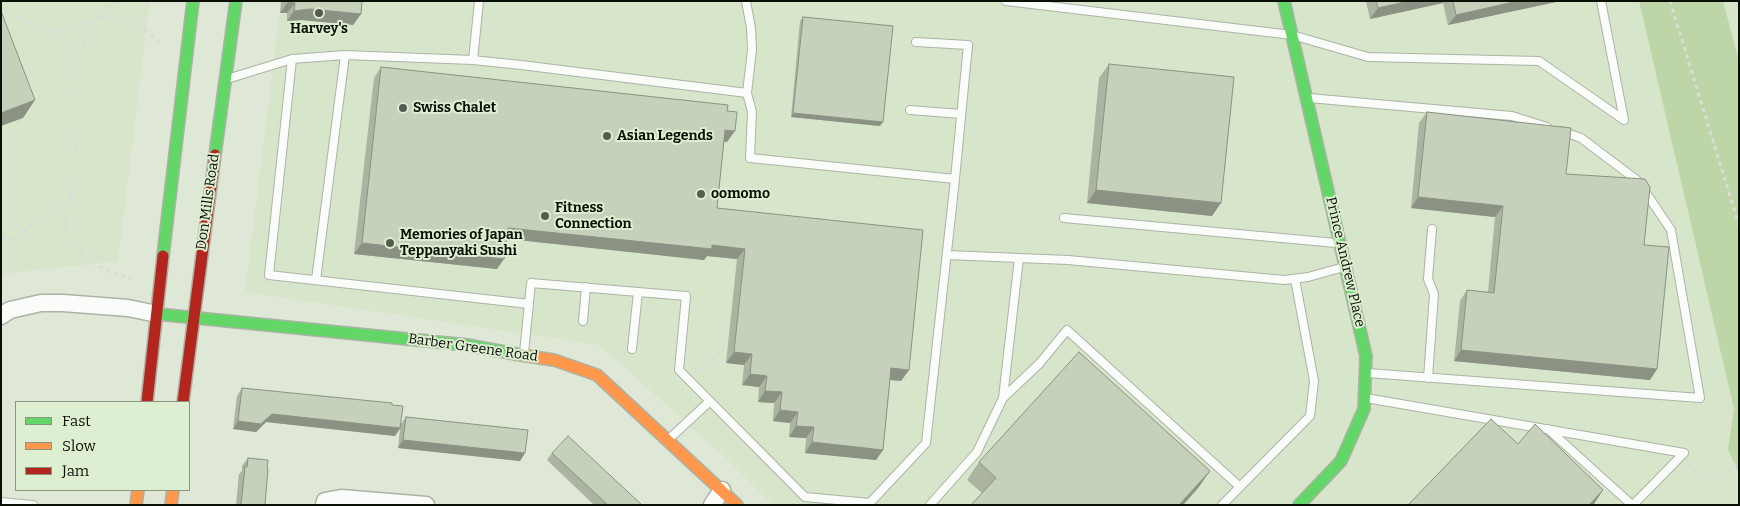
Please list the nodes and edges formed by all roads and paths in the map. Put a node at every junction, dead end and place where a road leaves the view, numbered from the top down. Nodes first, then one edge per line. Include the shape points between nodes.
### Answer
1 (119, 1) edge
2 (193, 1) edge
3 (236, 1) edge
4 (479, 1) edge
5 (746, 1) edge
6 (1006, 1) edge
7 (1284, 1) edge
8 (1601, 1) edge
9 (1670, 1) edge
10 (1, 10) edge
11 (95, 20) junction
12 (57, 32) junction
13 (1292, 35) junction
14 (916, 42) dead end
15 (160, 43) dead end
16 (80, 55) junction
17 (345, 55) junction
18 (292, 59) junction
19 (474, 60) junction
20 (225, 79) junction
21 (747, 93) junction
22 (1307, 98) junction
23 (910, 110) dead end
24 (962, 114) junction
25 (955, 179) junction
26 (72, 197) junction
27 (1064, 218) dead end
28 (1739, 225) edge
29 (1432, 229) dead end
30 (1, 237) edge
31 (1340, 244) junction
32 (947, 255) junction
33 (1019, 258) junction
34 (1346, 267) junction
35 (1295, 278) junction
36 (131, 279) dead end
37 (316, 280) junction
38 (586, 287) junction
39 (638, 292) junction
40 (529, 304) junction
41 (157, 314) junction
42 (1, 316) edge
43 (193, 318) junction
44 (583, 321) dead end
45 (726, 325) dead end
46 (632, 350) dead end
47 (524, 356) junction
48 (1366, 373) junction
49 (685, 376) junction
50 (1428, 378) junction
51 (1364, 397) junction
52 (1003, 398) junction
53 (147, 401) edge
54 (183, 401) edge
55 (710, 401) junction
56 (1548, 429) junction
57 (667, 440) junction
58 (1684, 453) junction
59 (1739, 459) edge
60 (1240, 488) junction
61 (722, 490) junction
62 (138, 491) edge
63 (173, 491) edge
64 (1, 502) edge
65 (363, 502) edge
66 (869, 504) edge
67 (33, 505) edge
68 (136, 505) edge
69 (172, 505) edge
70 (324, 505) edge
71 (426, 505) edge
72 (712, 505) edge
73 (737, 505) edge
74 (930, 505) edge
75 (1222, 505) edge
76 (1299, 505) edge
77 (1633, 505) edge

1 - 11 path
2 - 41 street
3 - 20 street, Don Mills Road
4 - 19 lane
5 - 21 lane via 752,50
6 - 13 lane
7 - 13 street, Prince Andrew Place
8 - 13 lane via 1624,120 1540,61 1368,57
9 - 28 path
10 - 12 path
11 - 12 path
11 - 15 path via 115,18 133,23
11 - 16 path
12 - 16 path
13 - 22 street, Prince Andrew Place
14 - 24 lane via 968,45
16 - 26 path via 66,86 61,112 81,169
17 - 18 lane
17 - 19 lane
17 - 37 lane
18 - 20 lane
18 - 37 lane via 269,275
19 - 21 lane
20 - 43 street, Don Mills Road
21 - 25 lane via 752,112 750,158
22 - 31 street, Prince Andrew Place
22 - 50 lane via 1512,116 1581,138 1638,181 1671,230 1700,398
23 - 24 lane
24 - 25 lane
25 - 32 lane
26 - 30 path via 13,239
26 - 36 path via 65,224 69,240 88,260 108,272
27 - 31 lane
29 - 50 lane via 1428,279 1434,294
31 - 34 street, Prince Andrew Place
32 - 33 lane
32 - 66 lane via 926,443
33 - 35 lane via 1284,280
33 - 52 lane
34 - 35 lane
34 - 48 street, Prince Andrew Place via 1366,356
35 - 60 lane via 1314,381 1310,416
37 - 40 lane
38 - 39 lane
38 - 40 lane via 530,283
38 - 44 lane
39 - 46 lane
39 - 49 lane via 686,296 678,370
40 - 47 lane
41 - 42 street via 128,308 41,303 10,310
41 - 43 street, Barber Greene Road
41 - 53 street
43 - 47 street, Barber Greene Road via 467,345
43 - 54 street, Don Mills Road
45 - 49 path via 725,346 710,362
47 - 57 street, Barber Greene Road via 554,360 597,376
48 - 50 lane
48 - 51 street, Prince Andrew Place
49 - 55 lane
51 - 56 lane
51 - 76 street, Prince Andrew Place via 1364,409 1341,461
52 - 60 lane via 1039,364 1067,330
52 - 74 lane via 977,452
55 - 57 lane
55 - 66 lane via 805,497
56 - 58 lane
56 - 77 lane
57 - 61 street, Barber Greene Road
58 - 59 path via 1697,477 1712,478 1733,468
58 - 77 lane
60 - 75 lane
61 - 72 street
61 - 73 street, Barber Greene Road
62 - 68 street
63 - 69 street
64 - 67 lane
65 - 70 street via 341,498 325,501
65 - 71 street

